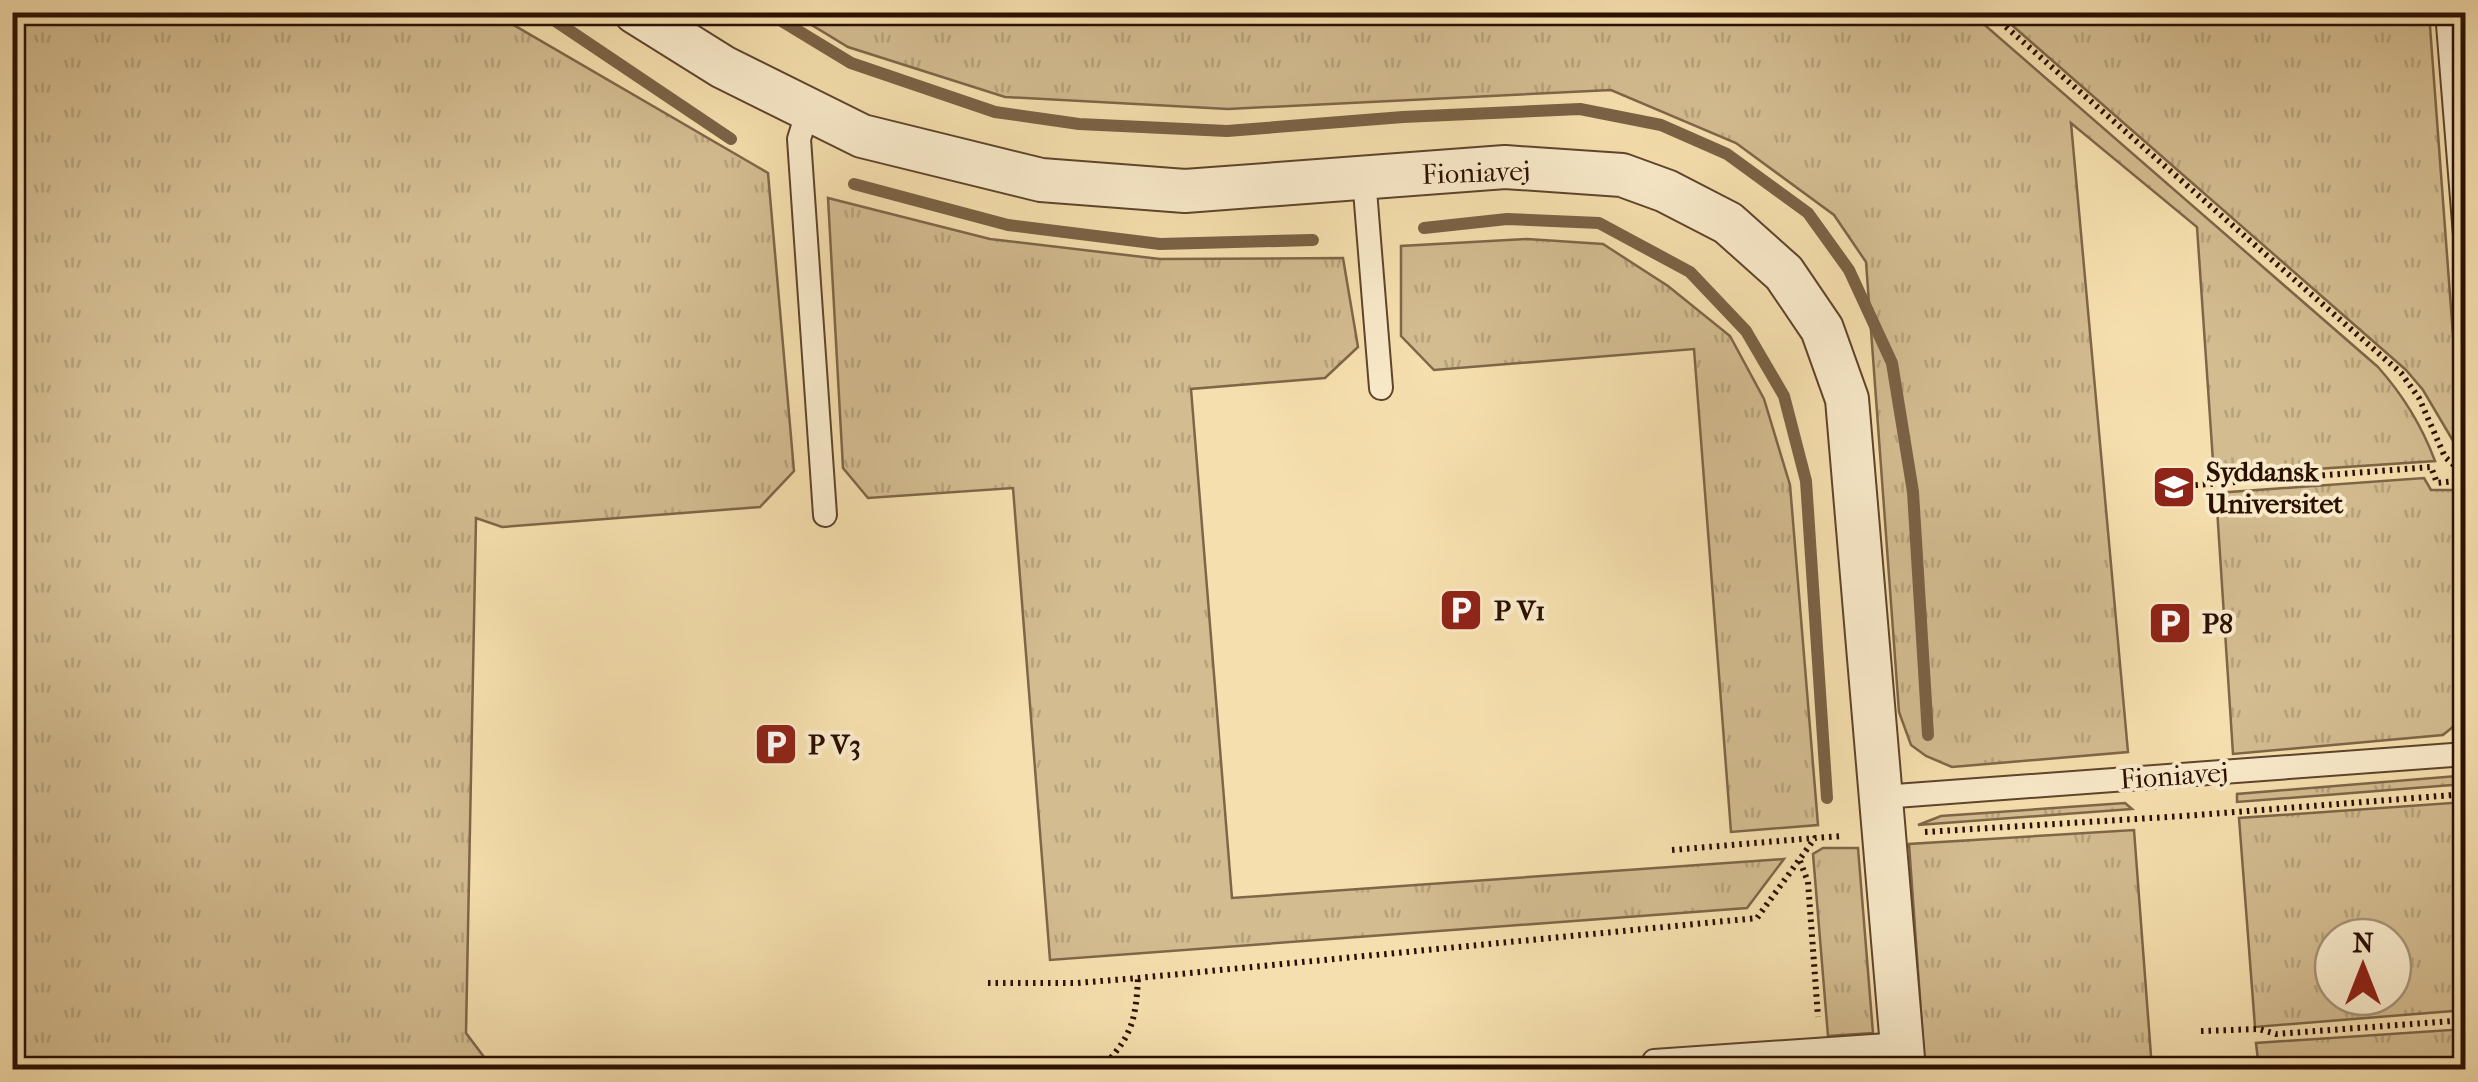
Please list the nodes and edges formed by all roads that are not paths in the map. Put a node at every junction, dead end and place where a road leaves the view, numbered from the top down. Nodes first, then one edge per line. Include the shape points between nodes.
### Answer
1 (634, 12) edge
2 (2447, 12) edge
3 (808, 110) junction
4 (1364, 178) junction
5 (2466, 248) edge
6 (1382, 388) dead end
7 (825, 516) dead end
8 (2466, 754) edge
9 (1884, 815) junction
10 (1903, 1057) edge
11 (1654, 1061) dead end

1 - 3 street, Fioniavej via 723,68
2 - 5 lane
3 - 4 street, Fioniavej via 862,136 1040,180 1185,191
3 - 7 lane via 799,139
4 - 6 lane
4 - 9 street, Fioniavej via 1505,167 1622,175 1728,223 1784,273 1822,329 1848,399
8 - 9 lane, Fioniavej
9 - 10 street, Fioniavej
10 - 11 lane via 1820,1050

